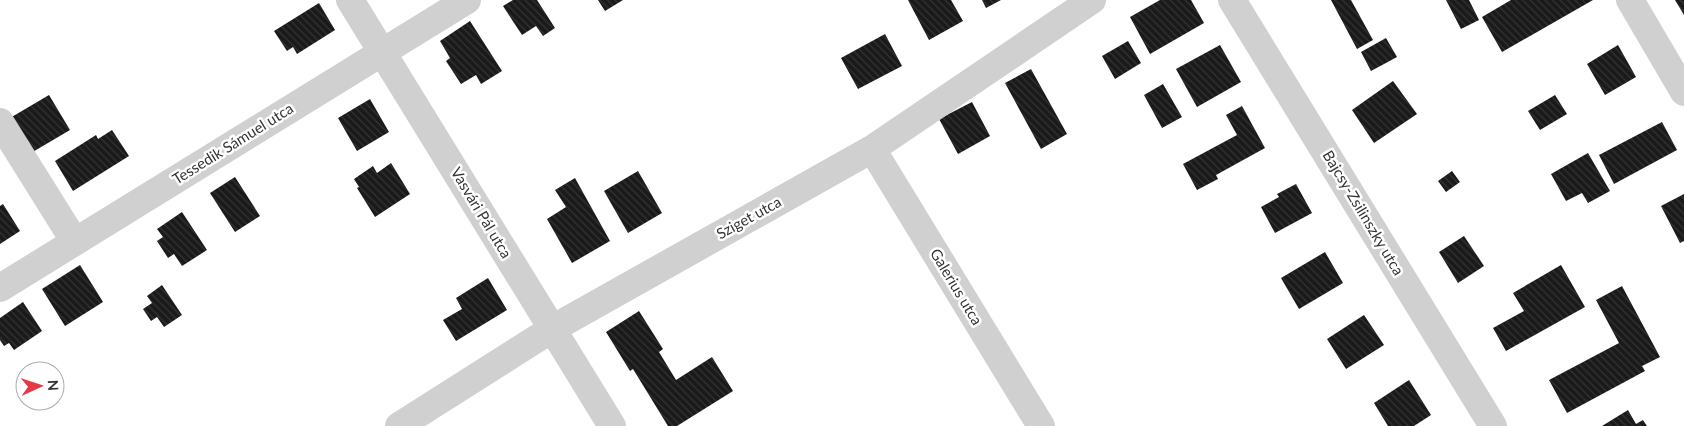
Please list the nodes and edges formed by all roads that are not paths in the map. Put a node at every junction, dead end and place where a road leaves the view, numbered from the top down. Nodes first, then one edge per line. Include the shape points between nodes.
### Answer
1 (350, 0) edge
2 (467, 0) edge
3 (1092, 0) edge
4 (1232, 0) edge
5 (1630, 0) edge
6 (382, 52) junction
7 (1684, 92) edge
8 (0, 122) edge
9 (872, 148) junction
10 (75, 242) junction
11 (0, 288) edge
12 (552, 329) junction
13 (399, 426) edge
14 (612, 426) edge
15 (1041, 426) edge
16 (1493, 426) edge

1 - 6 street, Vasvári Pál utca
2 - 6 street, Tessedik Sámuel utca
3 - 9 street, Sziget utca
4 - 16 street, Bajcsy-Zsilinszky utca
5 - 7 street
6 - 10 street, Tessedik Sámuel utca
6 - 12 street, Vasvári Pál utca
8 - 10 street
9 - 12 street, Sziget utca
9 - 15 street, Galerius utca
10 - 11 street, Tessedik Sámuel utca
12 - 13 street, Sziget utca
12 - 14 street, Vasvári Pál utca

